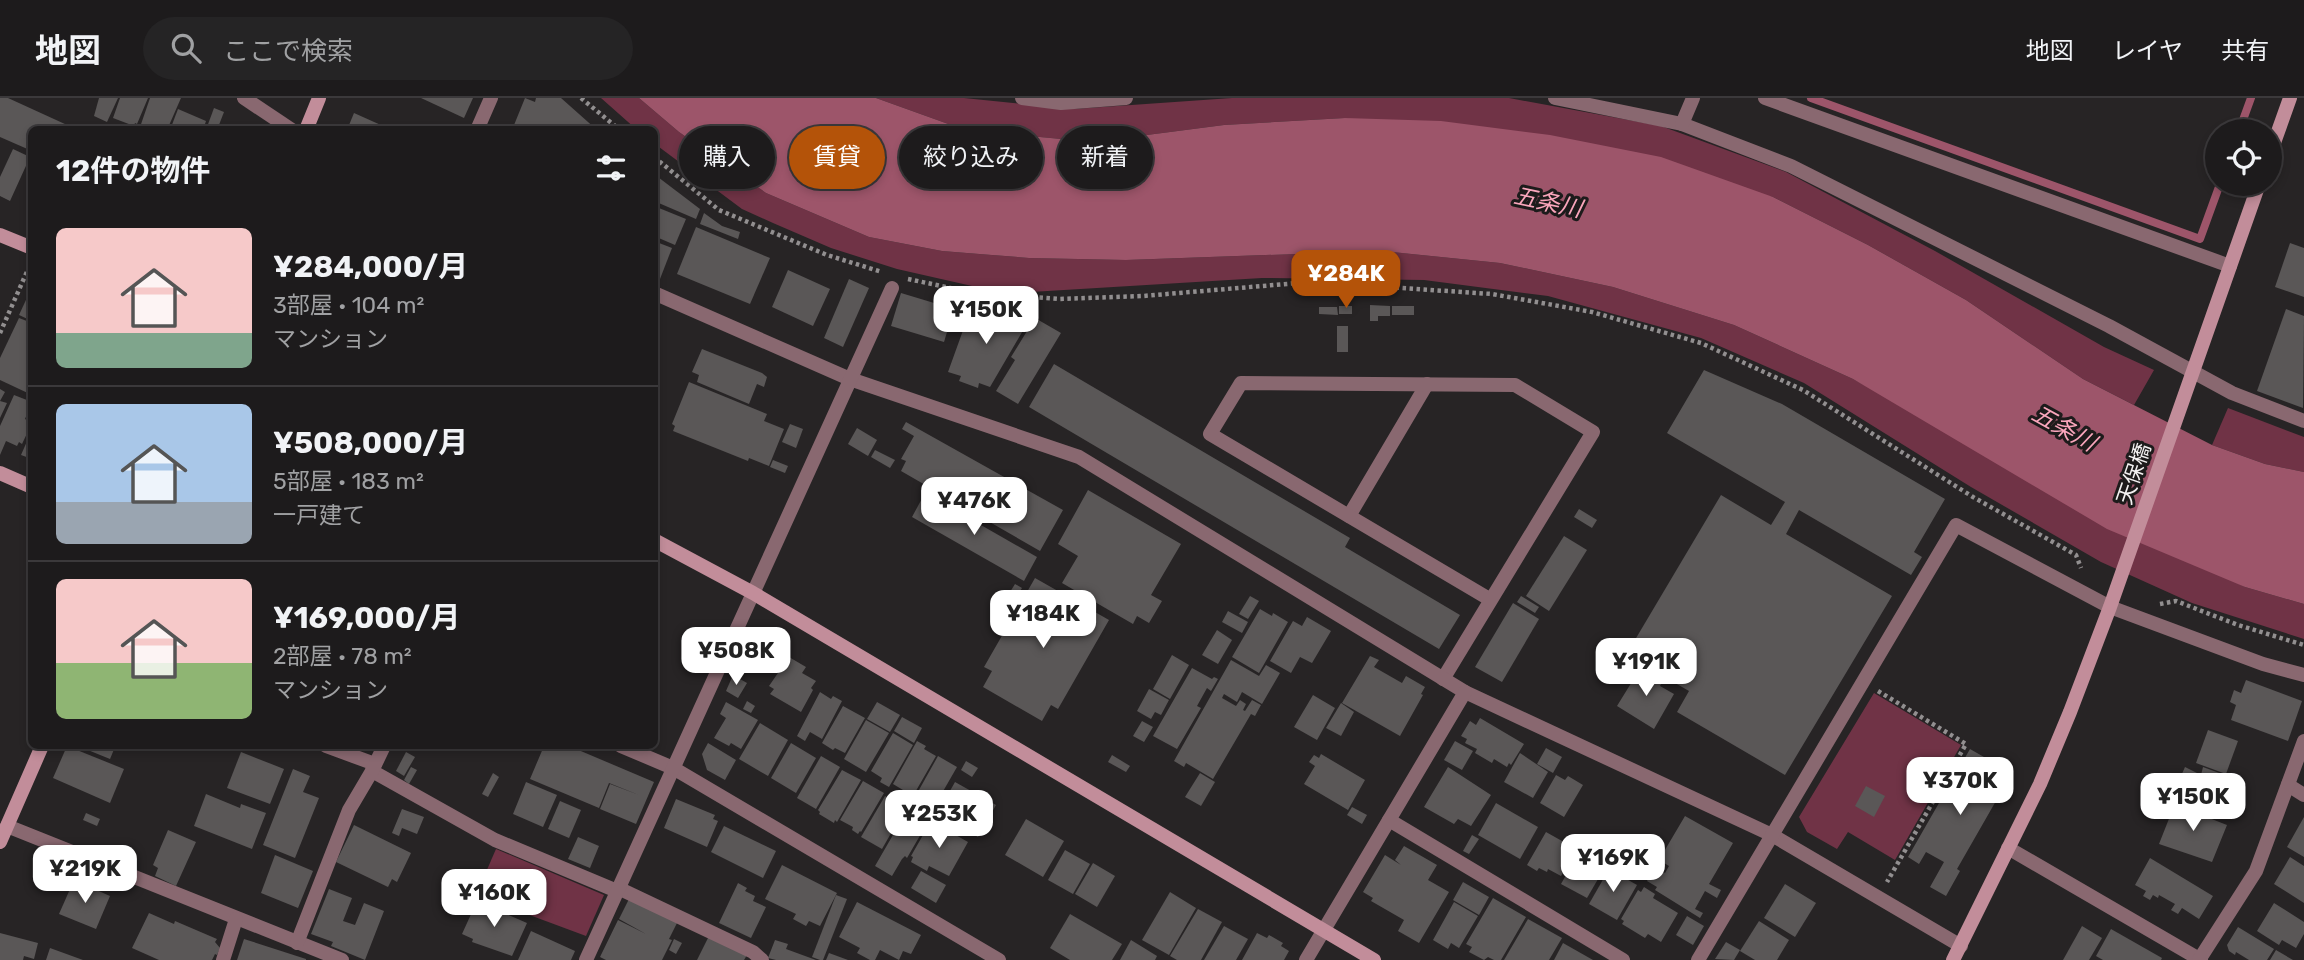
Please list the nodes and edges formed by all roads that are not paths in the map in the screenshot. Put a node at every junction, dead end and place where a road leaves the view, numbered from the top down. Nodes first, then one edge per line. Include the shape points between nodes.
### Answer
1 (244, 98) edge
2 (319, 98) edge
3 (491, 98) edge
4 (1022, 98) edge
5 (1126, 98) edge
6 (1555, 98) edge
7 (1693, 98) edge
8 (1765, 98) edge
9 (2290, 98) edge
10 (2282, 120) edge
11 (1682, 124) junction
12 (286, 126) edge
13 (308, 126) edge
14 (479, 126) edge
15 (2255, 196) edge
16 (0, 234) edge
17 (28, 246) edge
18 (2230, 266) junction
19 (892, 288) dead end
20 (658, 295) edge
21 (2190, 378) junction
22 (850, 379) junction
23 (1427, 384) junction
24 (2304, 421) edge
25 (0, 473) edge
26 (28, 485) edge
27 (1349, 516) junction
28 (658, 542) edge
29 (753, 593) junction
30 (1491, 600) junction
31 (2110, 607) junction
32 (2304, 674) edge
33 (1443, 679) junction
34 (1465, 692) junction
35 (2304, 741) edge
36 (41, 749) edge
37 (333, 749) edge
38 (383, 749) edge
39 (628, 749) edge
40 (374, 768) junction
41 (673, 768) junction
42 (2288, 785) junction
43 (2304, 794) edge
44 (1389, 820) junction
45 (7, 826) junction
46 (1772, 835) junction
47 (0, 842) edge
48 (2008, 848) junction
49 (618, 890) junction
50 (236, 919) junction
51 (1324, 930) junction
52 (297, 943) junction
53 (1961, 946) junction
54 (223, 960) edge
55 (342, 960) edge
56 (586, 960) edge
57 (762, 960) edge
58 (999, 960) edge
59 (1306, 960) edge
60 (1374, 960) edge
61 (1622, 960) edge
62 (1698, 960) edge
63 (1953, 960) edge
64 (2200, 960) edge

1 - 12 street
2 - 13 street
3 - 14 street
4 - 5 street via 1061,103
6 - 11 street
7 - 11 street
8 - 18 street
9 - 10 street
11 - 21 street via 1791,166 2109,326
15 - 18 street, 天保橋
16 - 17 street
18 - 21 street, 天保橋
19 - 22 street
20 - 22 street
21 - 24 street
21 - 31 street, 天保橋
22 - 29 street
22 - 33 street via 1079,457
23 - 27 street
23 - 27 street via 1241,383 1210,434
23 - 30 street via 1515,384 1593,432
25 - 26 street
27 - 30 street
28 - 29 street
29 - 41 street
29 - 51 street
30 - 33 street
31 - 32 street via 2250,660
31 - 46 street via 1956,525
31 - 48 street, 天保橋 via 2045,772
33 - 34 street
34 - 44 street
34 - 46 street
35 - 42 street
36 - 45 street
37 - 40 street
38 - 40 street
39 - 41 street
40 - 49 street via 495,840
40 - 52 street via 349,810
41 - 49 street
41 - 58 street
42 - 43 street
42 - 64 street via 2256,871
44 - 51 street
44 - 61 street
45 - 47 street
45 - 50 street
46 - 53 street
46 - 62 street
48 - 53 street, 天保橋
48 - 64 street
49 - 56 street
49 - 57 street
50 - 52 street
50 - 54 street
51 - 59 street
51 - 60 street
52 - 55 street
53 - 63 street, 天保橋

